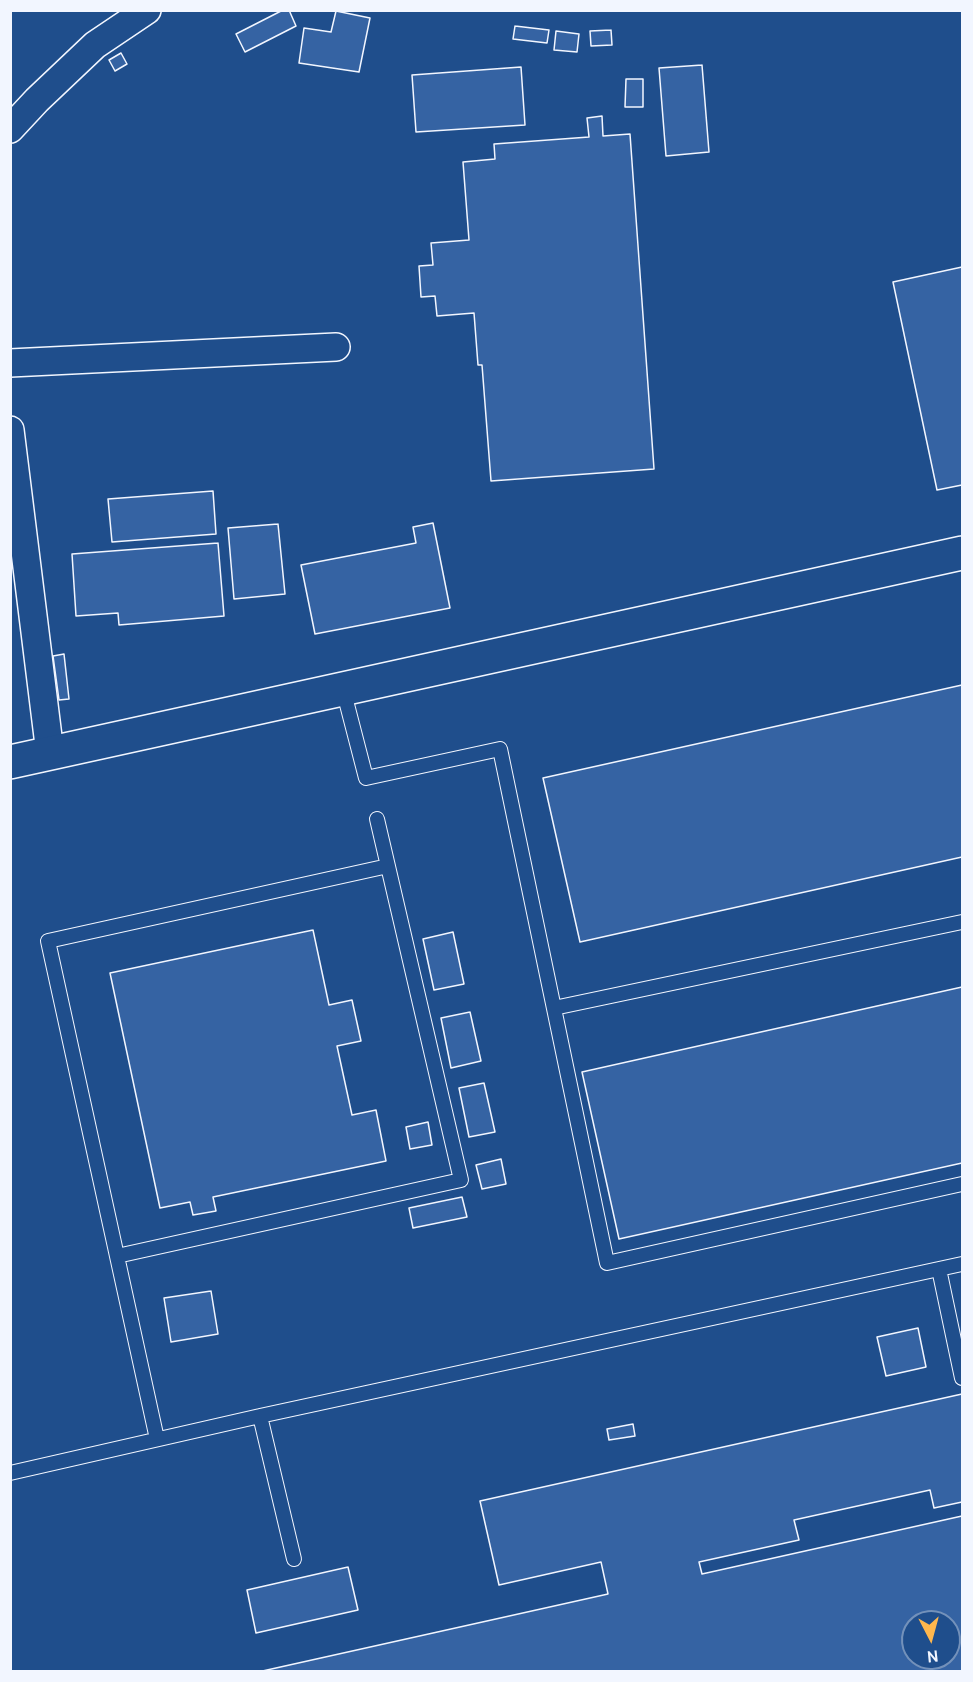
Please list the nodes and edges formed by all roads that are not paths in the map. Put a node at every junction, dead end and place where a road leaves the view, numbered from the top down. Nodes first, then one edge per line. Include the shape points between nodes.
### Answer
1 (147, 10) edge
2 (10, 129) edge
3 (336, 346) dead end
4 (10, 363) edge
5 (10, 430) edge
6 (963, 553) edge
7 (343, 689) junction
8 (50, 753) junction
9 (10, 762) edge
10 (377, 819) dead end
11 (388, 866) junction
12 (963, 922) edge
13 (554, 1008) junction
14 (963, 1184) edge
15 (117, 1256) junction
16 (963, 1264) edge
17 (939, 1269) junction
18 (962, 1378) edge
19 (260, 1416) junction
20 (157, 1439) junction
21 (10, 1473) edge
22 (294, 1558) dead end

1 - 2 street via 95,45
3 - 4 street
5 - 8 street
6 - 7 street
7 - 8 street
7 - 13 lane via 366,778 500,749
8 - 9 street
10 - 11 lane
11 - 15 lane via 48,941
11 - 15 lane via 461,1180
12 - 13 lane
13 - 14 lane via 607,1263
15 - 20 lane
16 - 17 lane
17 - 18 lane
17 - 19 lane
19 - 20 lane
19 - 22 lane
20 - 21 lane

